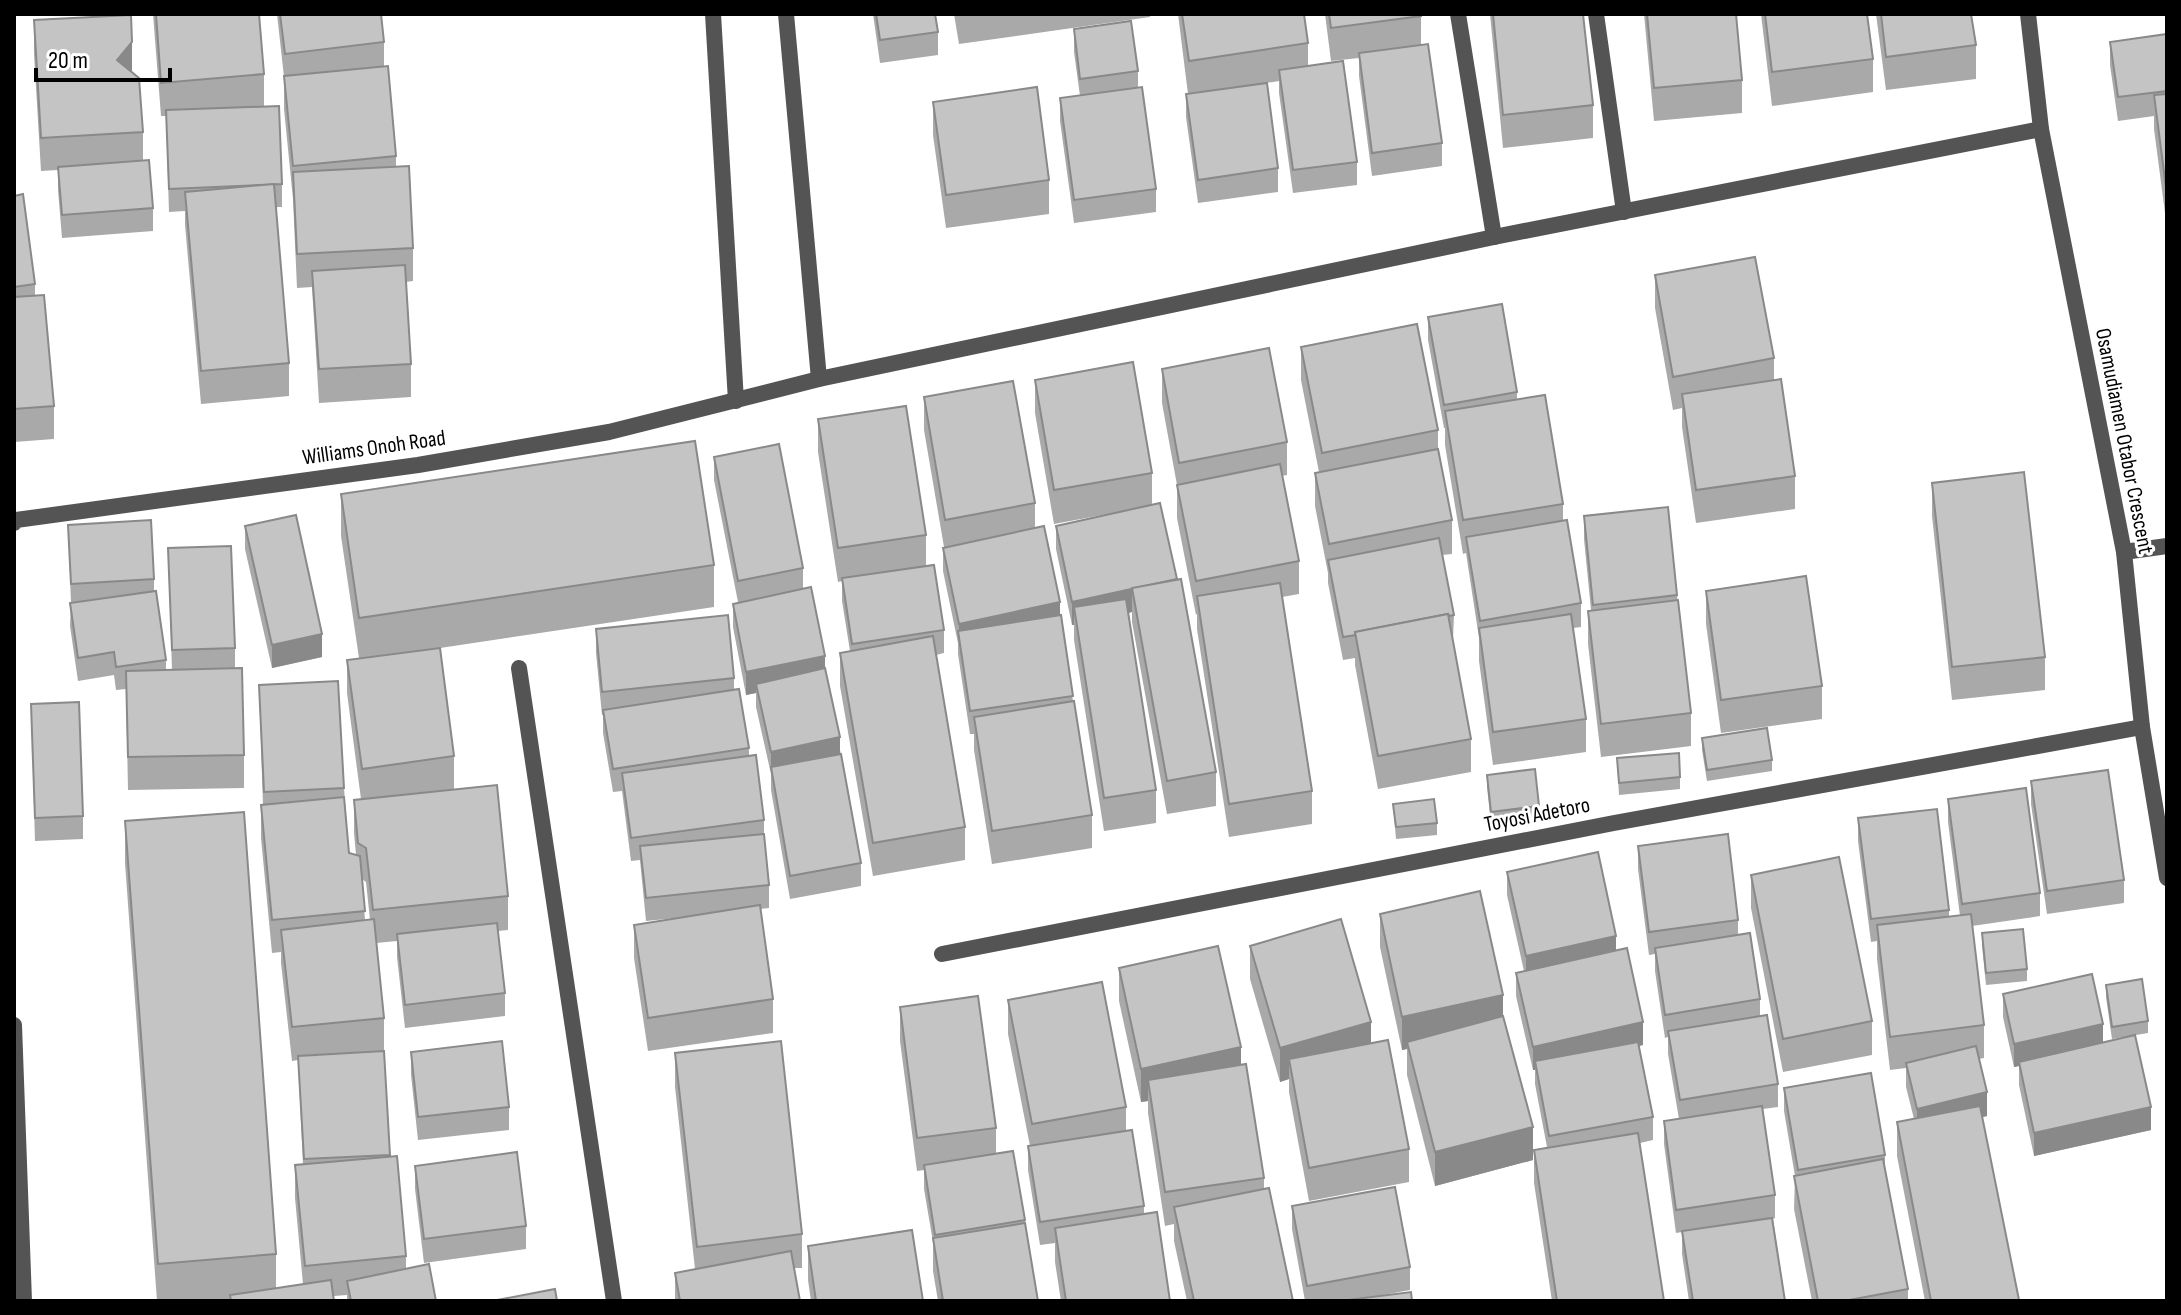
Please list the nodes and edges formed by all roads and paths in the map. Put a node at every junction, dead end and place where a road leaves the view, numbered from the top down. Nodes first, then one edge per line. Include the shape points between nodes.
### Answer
1 (713, 14) edge
2 (786, 14) edge
3 (1458, 14) edge
4 (1596, 14) edge
5 (2028, 14) edge
6 (2041, 129) junction
7 (1624, 212) junction
8 (1494, 237) junction
9 (819, 379) junction
10 (736, 401) junction
11 (15, 522) edge
12 (2167, 546) edge
13 (2124, 552) junction
14 (519, 668) dead end
15 (2142, 727) junction
16 (2167, 878) edge
17 (942, 954) dead end
18 (14, 1025) edge
19 (24, 1301) edge
20 (614, 1301) edge

1 - 10 street
2 - 9 street
3 - 8 street
4 - 7 street
5 - 6 street, Osamudiamen Otabor Crescent
6 - 7 street, Williams Onoh Road
6 - 13 street, Osamudiamen Otabor Crescent
7 - 8 street, Williams Onoh Road
8 - 9 street, Williams Onoh Road
9 - 10 street, Williams Onoh Road
10 - 11 street, Williams Onoh Road via 609,432 418,465
12 - 13 street
13 - 15 street, Osamudiamen Otabor Crescent
14 - 20 street
15 - 16 street, Osamudiamen Otabor Crescent
15 - 17 street, Toyosi Adetoro
18 - 19 street

